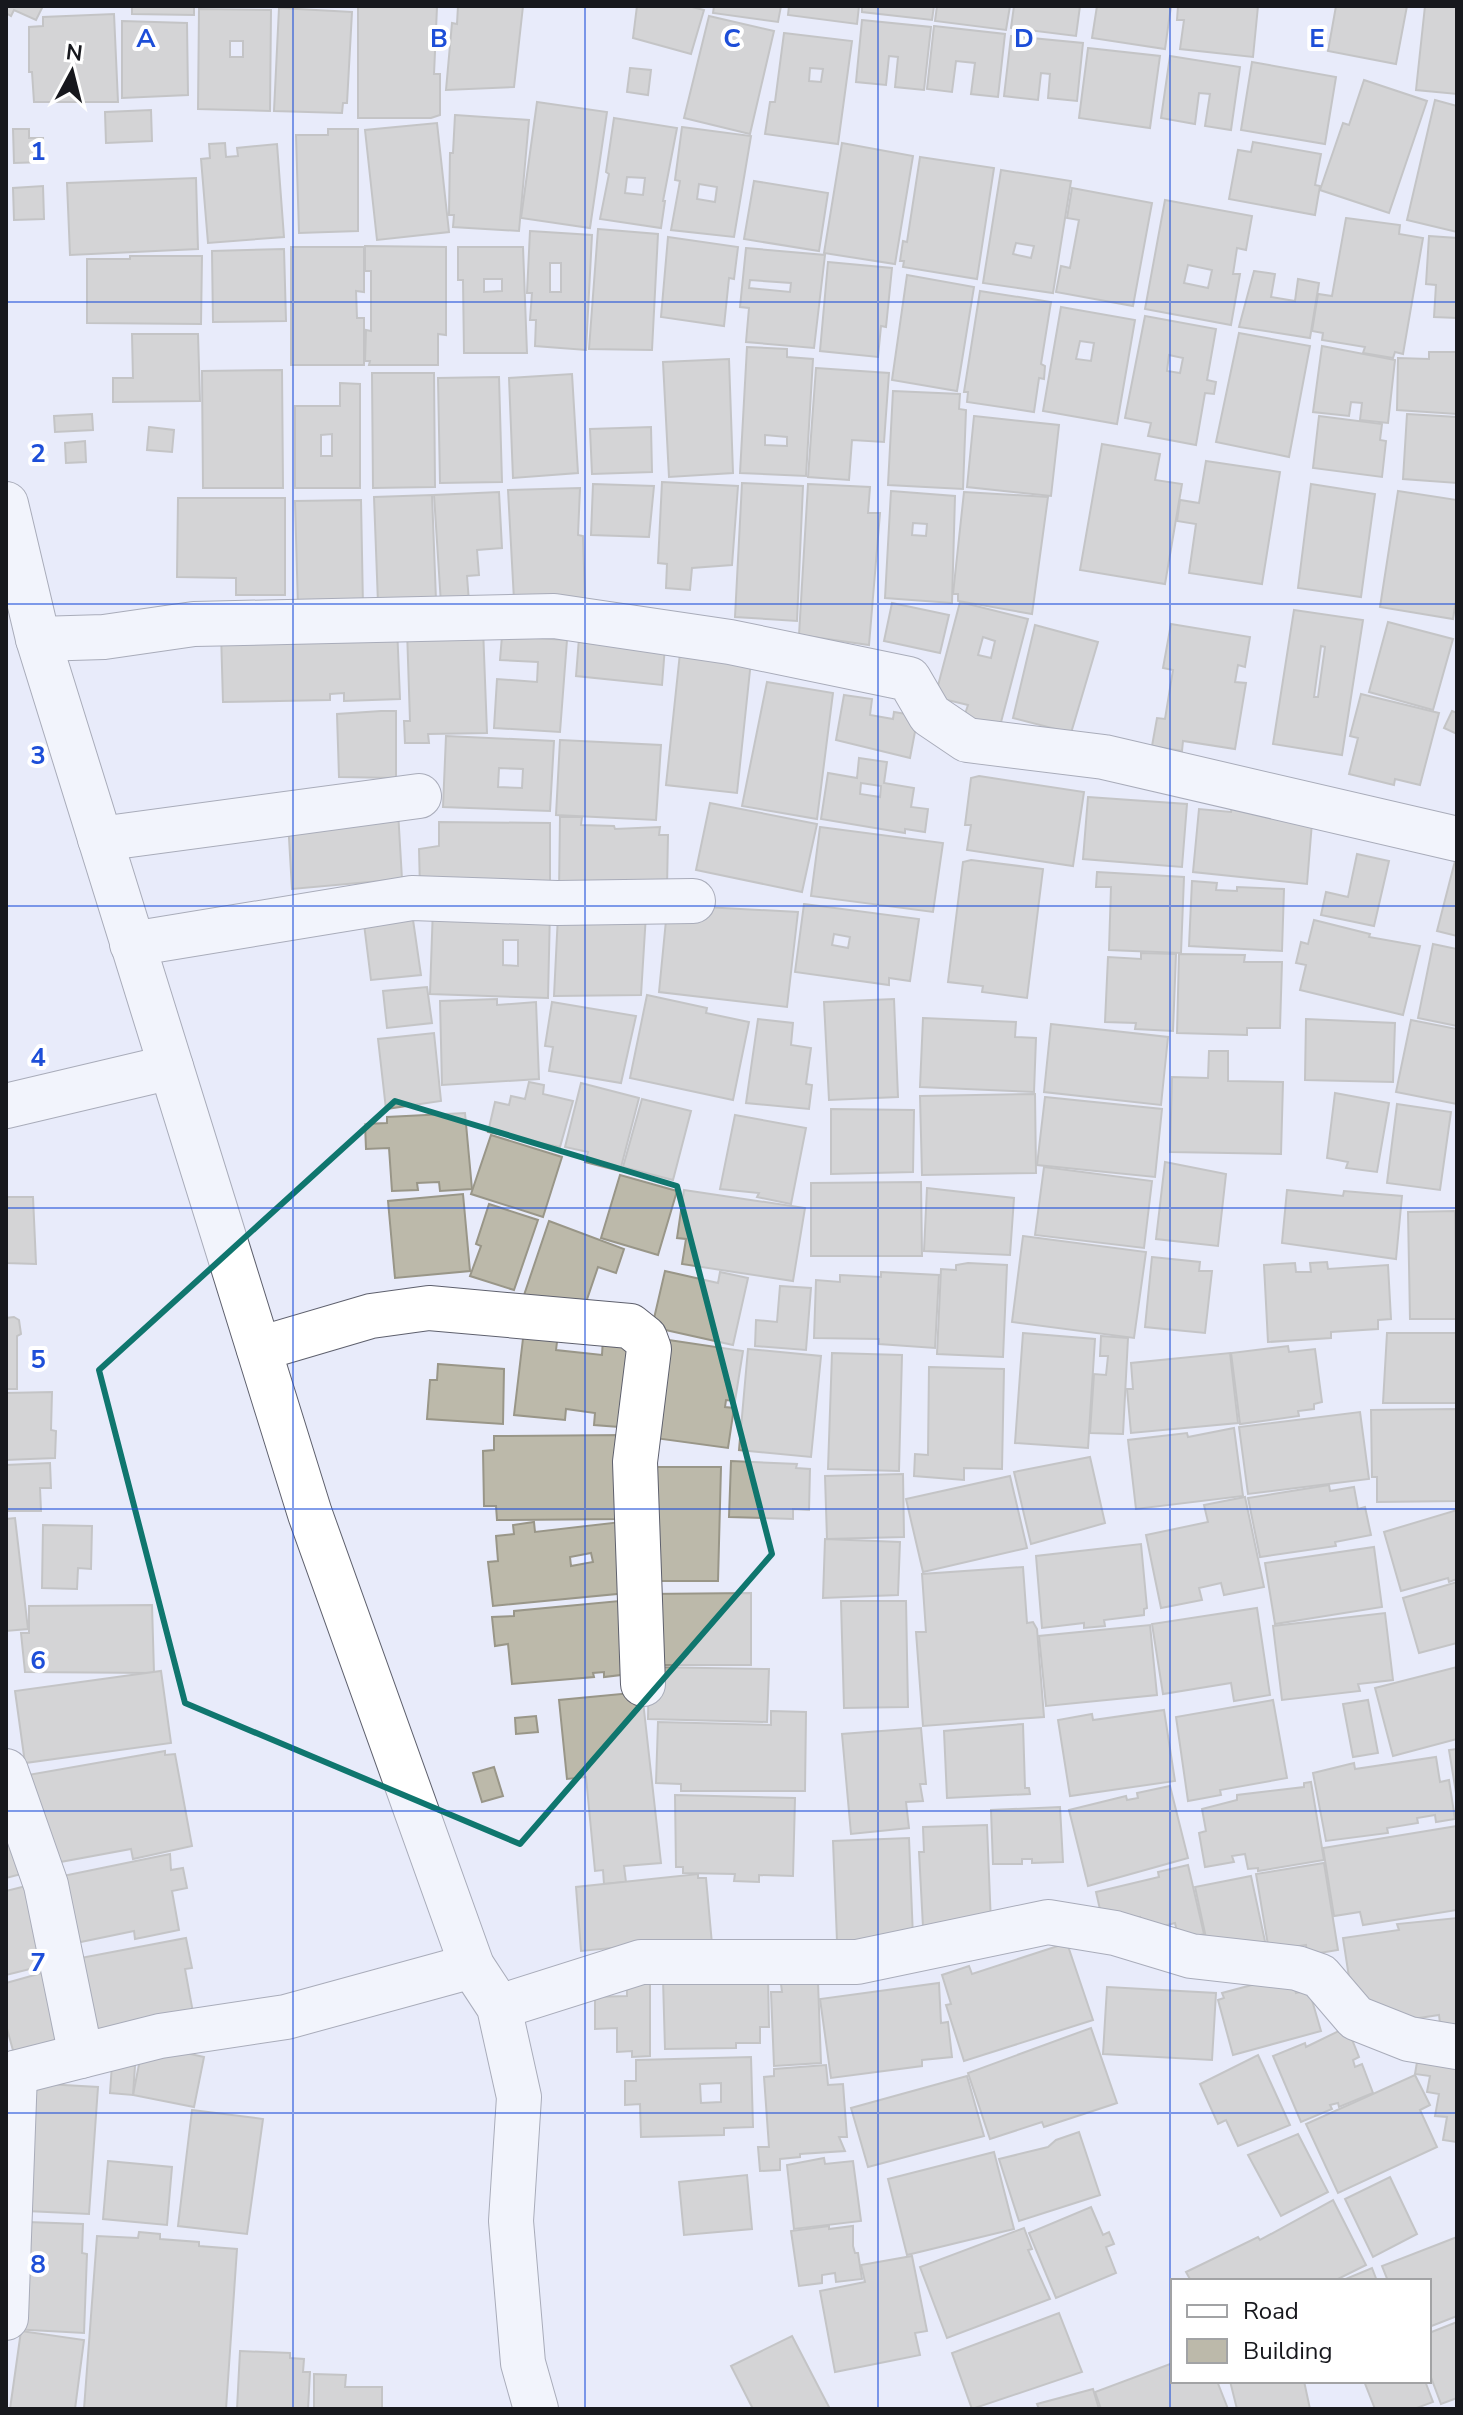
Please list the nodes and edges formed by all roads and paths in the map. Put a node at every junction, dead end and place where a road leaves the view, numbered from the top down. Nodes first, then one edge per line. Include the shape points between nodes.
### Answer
1 (6, 504) edge
2 (38, 639) junction
3 (419, 796) dead end
4 (100, 839) junction
5 (1457, 839) edge
6 (693, 901) dead end
7 (132, 944) junction
8 (171, 1067) junction
9 (6, 1106) edge
10 (259, 1349) junction
11 (643, 1684) dead end
12 (6, 1771) edge
13 (472, 1966) junction
14 (499, 2007) junction
15 (1457, 2047) edge
16 (81, 2056) junction
17 (10, 2074) edge
18 (6, 2318) edge
19 (536, 2409) edge

1 - 2 street
2 - 4 street
2 - 5 street via 104,637 194,624 554,616 730,642 909,679 930,715 967,740 1104,757
3 - 4 street
4 - 7 street
6 - 7 street via 412,898
7 - 8 street
8 - 9 street
8 - 10 street
10 - 11 street via 371,1316 429,1308 630,1326 645,1338 649,1349 635,1462
10 - 13 street via 310,1514
12 - 16 street via 46,1885
13 - 14 street
13 - 16 street via 286,2017 160,2036
14 - 15 street via 641,1962 857,1962 1048,1922 1115,1933 1191,1956 1297,1968 1320,1976 1356,2018 1409,2039
14 - 19 street via 519,2097 511,2221 523,2363
16 - 17 street
17 - 18 street

